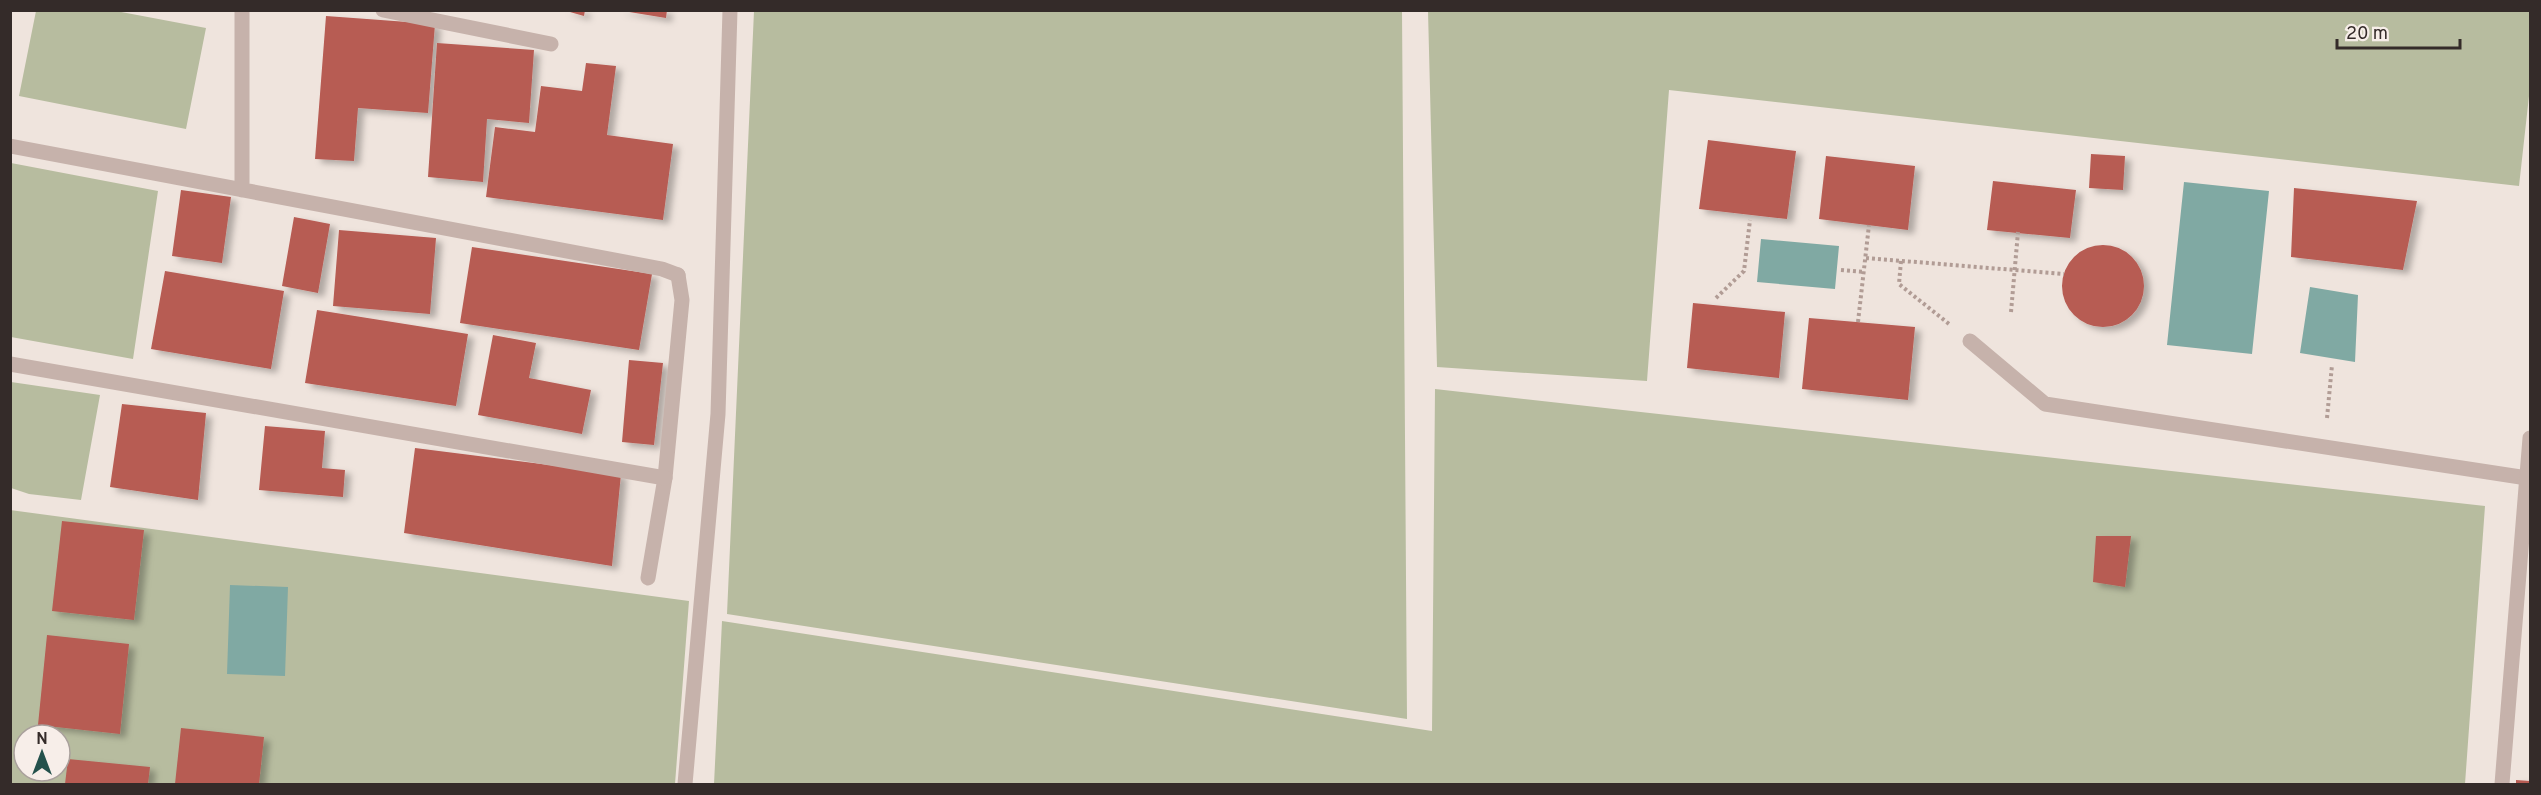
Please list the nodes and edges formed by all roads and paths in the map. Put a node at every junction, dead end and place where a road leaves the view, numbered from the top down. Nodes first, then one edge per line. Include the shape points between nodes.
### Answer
1 (242, 10) edge
2 (383, 10) edge
3 (730, 10) edge
4 (551, 44) dead end
5 (10, 146) edge
6 (242, 190) junction
7 (1750, 220) dead end
8 (1869, 225) dead end
9 (2018, 232) dead end
10 (1866, 258) junction
11 (1901, 261) junction
12 (1841, 270) dead end
13 (2015, 270) junction
14 (1864, 272) junction
15 (2064, 274) dead end
16 (1716, 298) dead end
17 (2010, 312) dead end
18 (1858, 322) dead end
19 (1970, 341) joint
20 (10, 364) edge
21 (2332, 365) dead end
22 (2530, 438) edge
23 (2324, 447) junction
24 (665, 478) junction
25 (2527, 478) junction
26 (648, 578) dead end
27 (685, 784) edge
28 (2502, 784) edge

1 - 6 street
2 - 4 street
3 - 27 street via 718,414
5 - 6 street
6 - 24 street via 678,275 682,300
7 - 16 path via 1744,271
8 - 10 path
9 - 13 path
10 - 11 path
10 - 14 path
11 - 13 path
11 - 19 path via 1899,285
12 - 14 path
13 - 15 path
13 - 17 path
14 - 18 path
19 - 23 street via 2045,404
20 - 24 street
21 - 23 path
22 - 25 street
23 - 25 street
24 - 26 street
25 - 28 street

